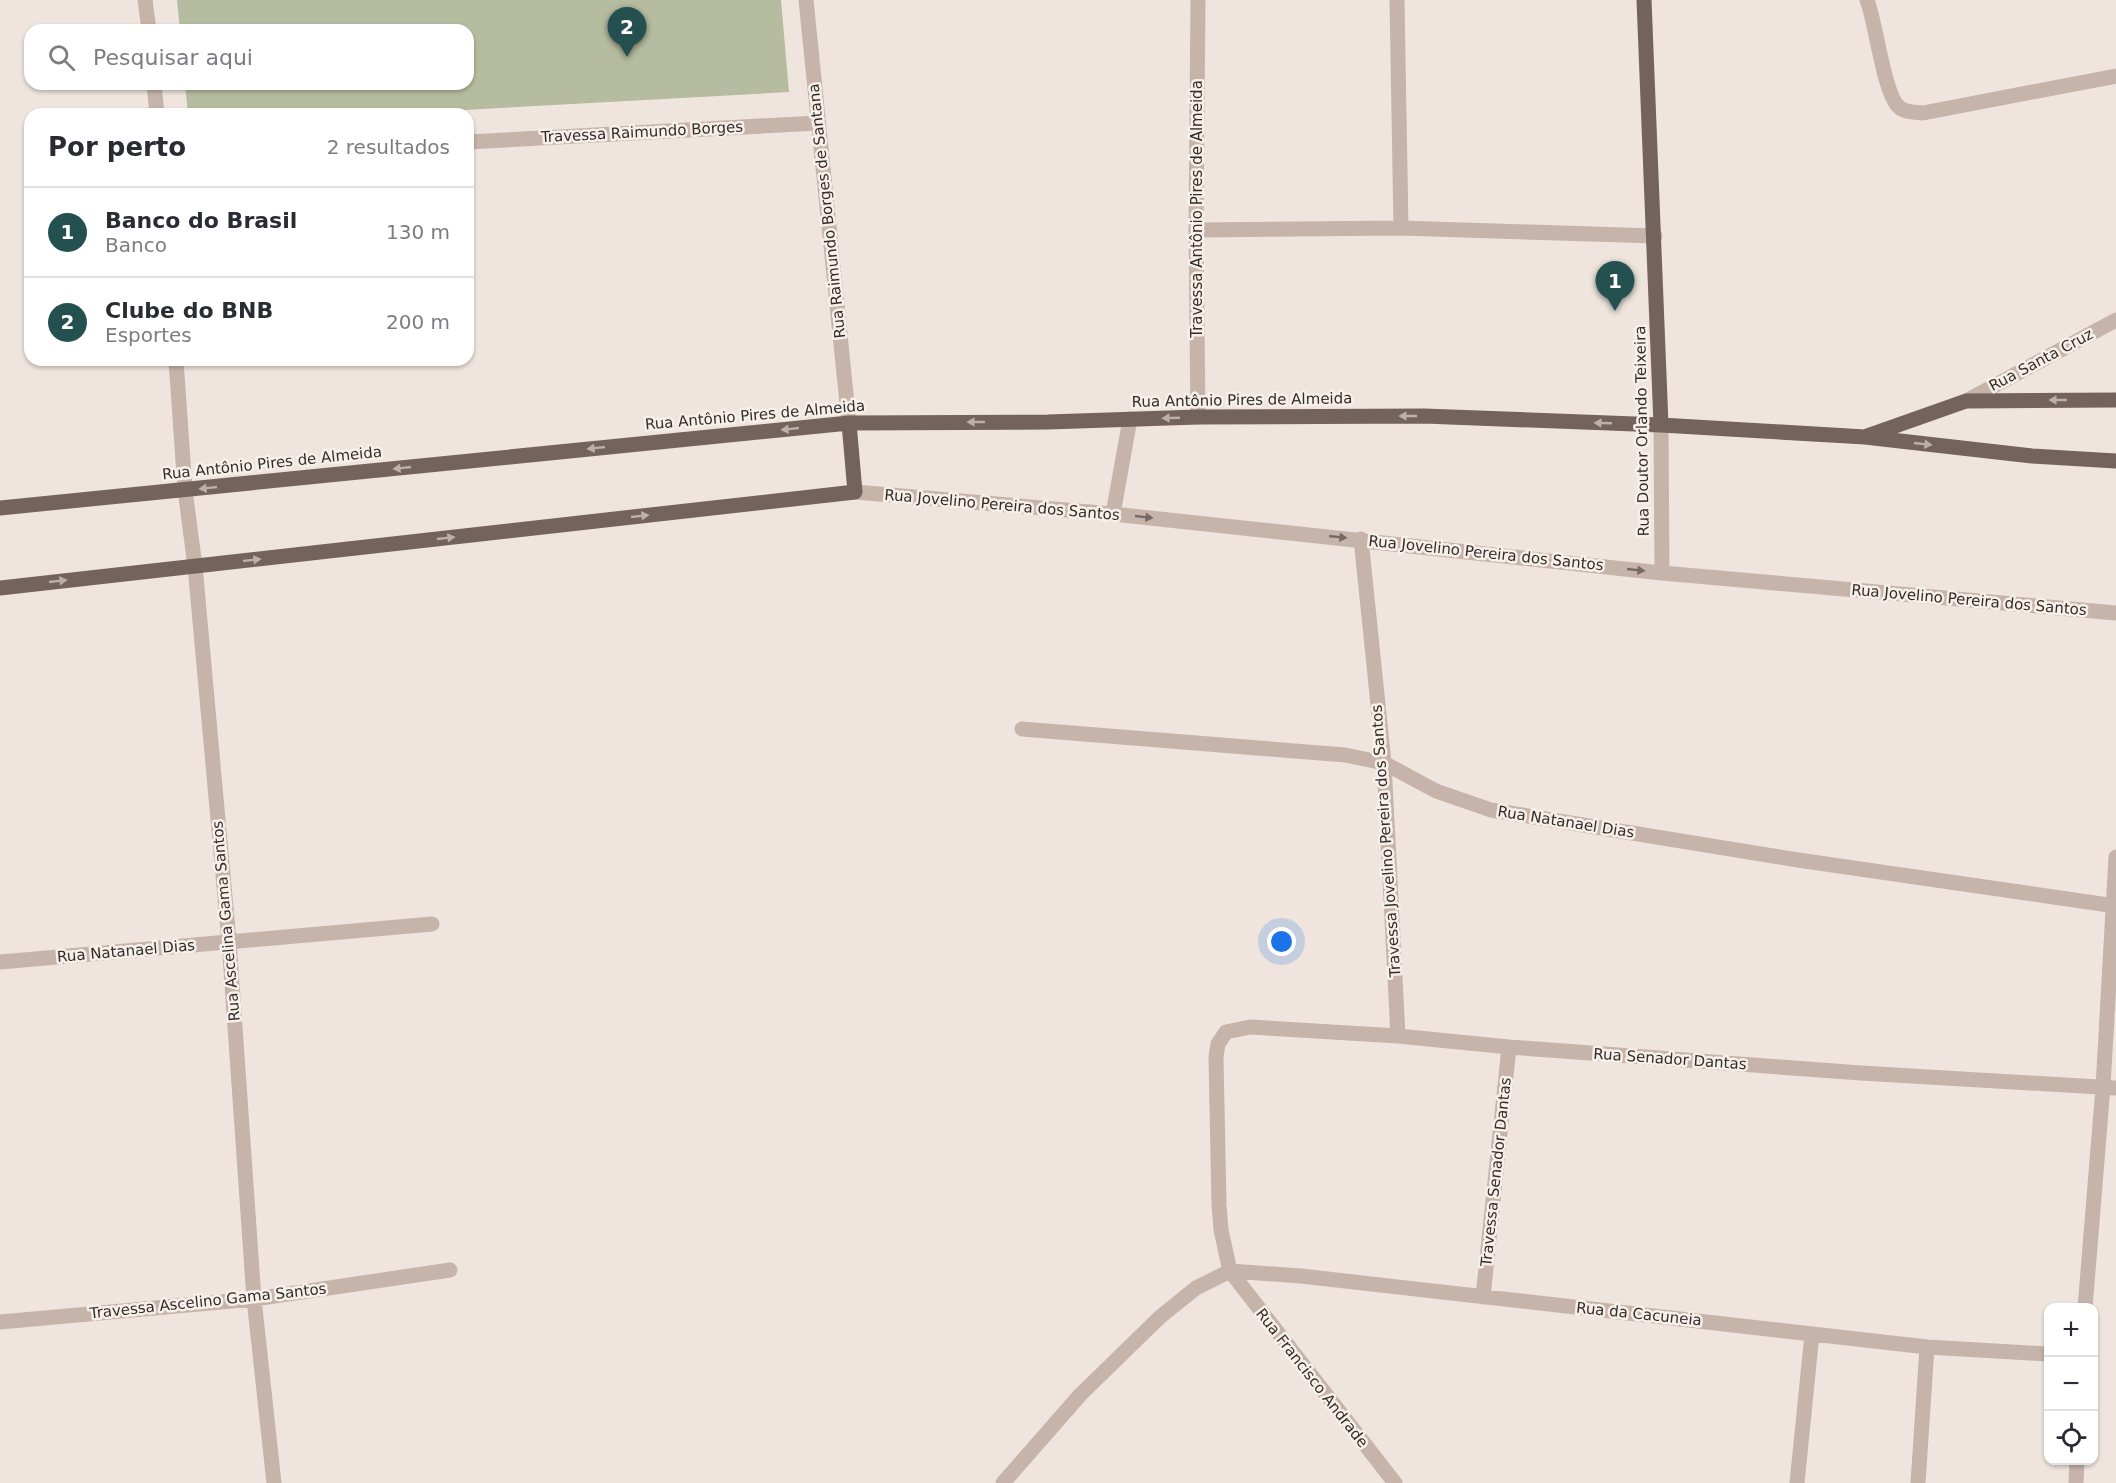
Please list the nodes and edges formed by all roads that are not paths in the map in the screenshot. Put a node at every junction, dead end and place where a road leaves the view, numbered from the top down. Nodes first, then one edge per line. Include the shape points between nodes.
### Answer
1 (145, 0) edge
2 (806, 0) edge
3 (1198, 0) edge
4 (1397, 0) edge
5 (1644, 0) edge
6 (1867, 0) edge
7 (147, 24) edge
8 (2116, 76) edge
9 (155, 90) edge
10 (157, 108) edge
11 (817, 123) junction
12 (474, 142) edge
13 (1401, 228) junction
14 (1196, 230) junction
15 (1655, 236) junction
16 (2116, 320) edge
17 (176, 366) edge
18 (2116, 400) edge
19 (1966, 401) junction
20 (1197, 417) junction
21 (1130, 419) junction
22 (849, 423) junction
23 (1661, 425) junction
24 (1865, 437) junction
25 (2116, 461) edge
26 (185, 490) junction
27 (855, 492) junction
28 (0, 508) edge
29 (1113, 514) junction
30 (1361, 539) junction
31 (195, 566) junction
32 (1662, 573) junction
33 (0, 588) edge
34 (2116, 613) edge
35 (1022, 729) dead end
36 (1384, 763) junction
37 (2116, 857) edge
38 (2114, 905) edge
39 (432, 924) dead end
40 (229, 941) junction
41 (0, 962) edge
42 (1398, 1036) junction
43 (1509, 1047) junction
44 (2110, 1087) edge
45 (450, 1270) dead end
46 (1230, 1271) junction
47 (1483, 1297) junction
48 (254, 1299) junction
49 (2086, 1303) edge
50 (0, 1322) edge
51 (1812, 1334) junction
52 (1927, 1347) junction
53 (2044, 1354) edge
54 (2077, 1465) edge
55 (274, 1483) edge
56 (1003, 1483) edge
57 (1395, 1483) edge
58 (1797, 1483) edge
59 (1918, 1483) edge
60 (2076, 1483) edge

1 - 7 street
2 - 11 street, Rua Raimundo Borges de Santana
3 - 14 street, Travessa Antônio Pires de Almeida
4 - 13 street
5 - 15 main road, Rua Doutor Orlando Teixeira
6 - 8 street via 1888,88 1898,107 1906,111 1923,113
9 - 10 street
11 - 12 street, Travessa Raimundo Borges
11 - 22 street, Rua Raimundo Borges de Santana
13 - 14 street
13 - 15 street
14 - 20 street, Travessa Antônio Pires de Almeida
15 - 23 main road, Rua Doutor Orlando Teixeira
16 - 19 street, Rua Santa Cruz
17 - 26 street, Rua Ascelina Gama Santos
18 -> 19 main road
19 - 24 main road
20 -> 21 main road, Rua Antônio Pires de Almeida
23 -> 20 main road, Rua Antônio Pires de Almeida via 1424,416
21 -> 22 main road, Rua Antônio Pires de Almeida
21 - 29 street
22 -> 26 main road, Rua Antônio Pires de Almeida
22 - 27 main road
23 - 24 main road, Rua Antônio Pires de Almeida
23 - 32 street, Rua Doutor Orlando Teixeira
24 -> 25 main road, Rua Antônio Pires de Almeida via 2032,456
26 - 28 main road, Rua Antônio Pires de Almeida
26 - 31 street, Rua Ascelina Gama Santos
27 - 29 street, Rua Jovelino Pereira dos Santos
31 -> 27 main road
29 -> 30 street, Rua Jovelino Pereira dos Santos
30 -> 32 street, Rua Jovelino Pereira dos Santos
30 - 36 street, Travessa Jovelino Pereira dos Santos
33 -> 31 main road
31 - 40 street, Rua Ascelina Gama Santos
32 - 34 street, Rua Jovelino Pereira dos Santos
35 - 36 street, Rua Natanael Dias via 1345,755
36 - 38 street, Rua Natanael Dias via 1436,791 1491,810 1798,860
36 - 42 street, Travessa Jovelino Pereira dos Santos
37 - 38 street
38 - 44 street
39 - 40 street, Rua Natanael Dias
40 - 41 street, Rua Natanael Dias
40 - 48 street, Rua Ascelina Gama Santos
42 - 43 street, Rua Senador Dantas
42 - 46 street, Rua Senador Dantas via 1250,1027 1226,1032 1216,1057 1219,1204
43 - 44 street, Rua Senador Dantas
43 - 47 street, Travessa Senador Dantas
44 - 49 street
45 - 48 street, Travessa Ascelino Gama Santos
46 - 47 street, Rua da Cacuneia
46 - 56 street via 1196,1288 1160,1317 1080,1395
46 - 57 street, Rua Francisco Andrade
47 - 51 street, Rua da Cacuneia
48 - 50 street, Travessa Ascelino Gama Santos
48 - 55 street, Rua Ascelina Gama Santos
51 - 52 street, Rua da Cacuneia
51 - 58 street
52 - 53 street, Rua da Cacuneia
52 - 59 street
54 - 60 street

